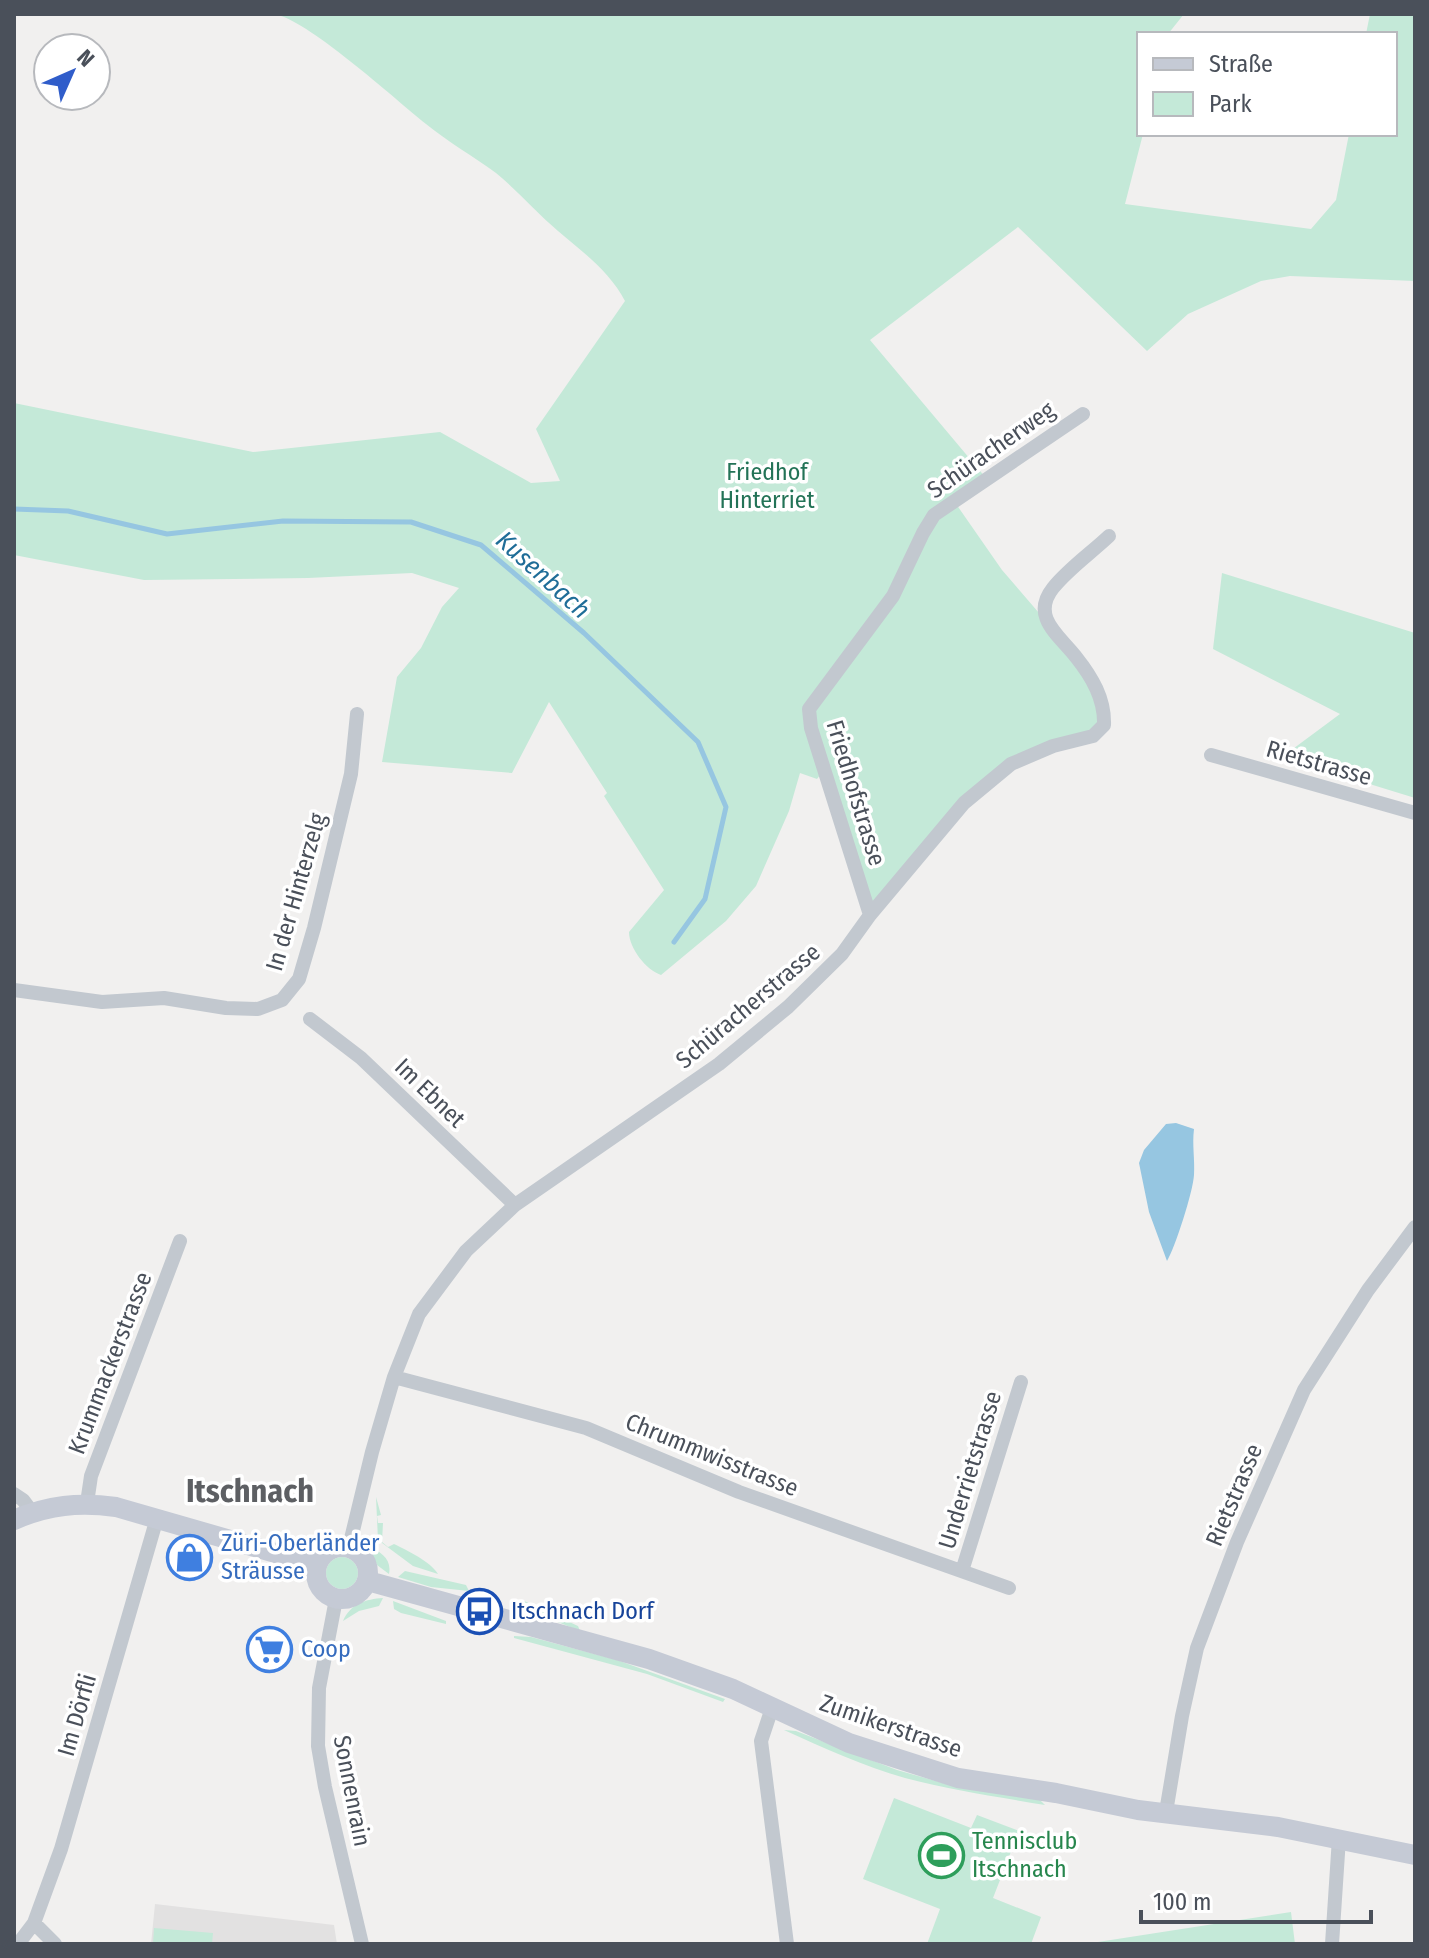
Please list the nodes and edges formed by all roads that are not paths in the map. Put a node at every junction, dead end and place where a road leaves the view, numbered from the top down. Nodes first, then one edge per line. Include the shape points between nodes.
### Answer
1 (1083, 414) dead end
2 (1109, 536) dead end
3 (853, 648) joint
4 (357, 714) dead end
5 (1211, 755) dead end
6 (1415, 813) edge
7 (870, 915) junction
8 (14, 990) edge
9 (310, 1019) dead end
10 (515, 1205) junction
11 (1415, 1227) edge
12 (180, 1241) dead end
13 (394, 1377) junction
14 (1021, 1382) dead end
15 (14, 1494) edge
16 (87, 1503) junction
17 (23, 1516) edge
18 (157, 1518) junction
19 (349, 1547) junction
20 (317, 1565) junction
21 (962, 1571) junction
22 (368, 1581) junction
23 (1009, 1588) dead end
24 (336, 1599) junction
25 (772, 1708) junction
26 (1166, 1812) junction
27 (1339, 1838) junction
28 (1415, 1855) edge
29 (34, 1923) junction
30 (18, 1944) edge
31 (55, 1944) edge
32 (362, 1944) edge
33 (787, 1944) edge
34 (1332, 1944) edge

1 - 3 street, Schüracherweg via 934,515 893,596
2 - 7 street, Schüracherstrasse via 1052,589 1046,605 1052,631 1076,656 1099,693 1104,725 1093,736 1011,764 964,803
3 - 7 street, Friedhofstrasse via 809,709
4 - 8 street, In der Hinterzelg via 351,774 314,928 299,979 282,1000 258,1009 164,998 102,1002
5 - 6 street, Rietstrasse
7 - 10 street, Schüracherstrasse via 842,954 719,1064
9 - 10 street, Im Ebnet via 361,1058
10 - 13 street, Schüracherstrasse via 466,1251 419,1314
11 - 26 street, Rietstrasse via 1304,1390 1237,1542 1197,1648
12 - 16 street, Krummackerstrasse via 91,1476
13 - 19 street, Schüracherstrasse
13 - 21 street, Chrummwisstrasse via 586,1428 739,1492
14 - 21 street, Underrietstrasse
15 - 17 street via 23,1500
16 - 17 main road
16 - 18 main road
18 - 20 main road
18 - 29 street, Im Dörfli via 61,1849
19 - 20 main road via 329,1550
19 - 22 main road via 366,1560
20 - 24 main road via 319,1586
21 - 23 street, Chrummwisstrasse
22 - 24 main road via 355,1596
22 - 25 main road, Zumikerstrasse via 649,1659
24 - 32 street, Sonnenrain via 319,1688 318,1746
25 - 26 main road, Zumikerstrasse via 849,1743 958,1778
25 - 33 street via 761,1741
26 - 27 main road, Zumikerstrasse
27 - 28 main road, Zumikerstrasse
27 - 34 street
29 - 30 street, Im Dörfli
29 - 31 street

